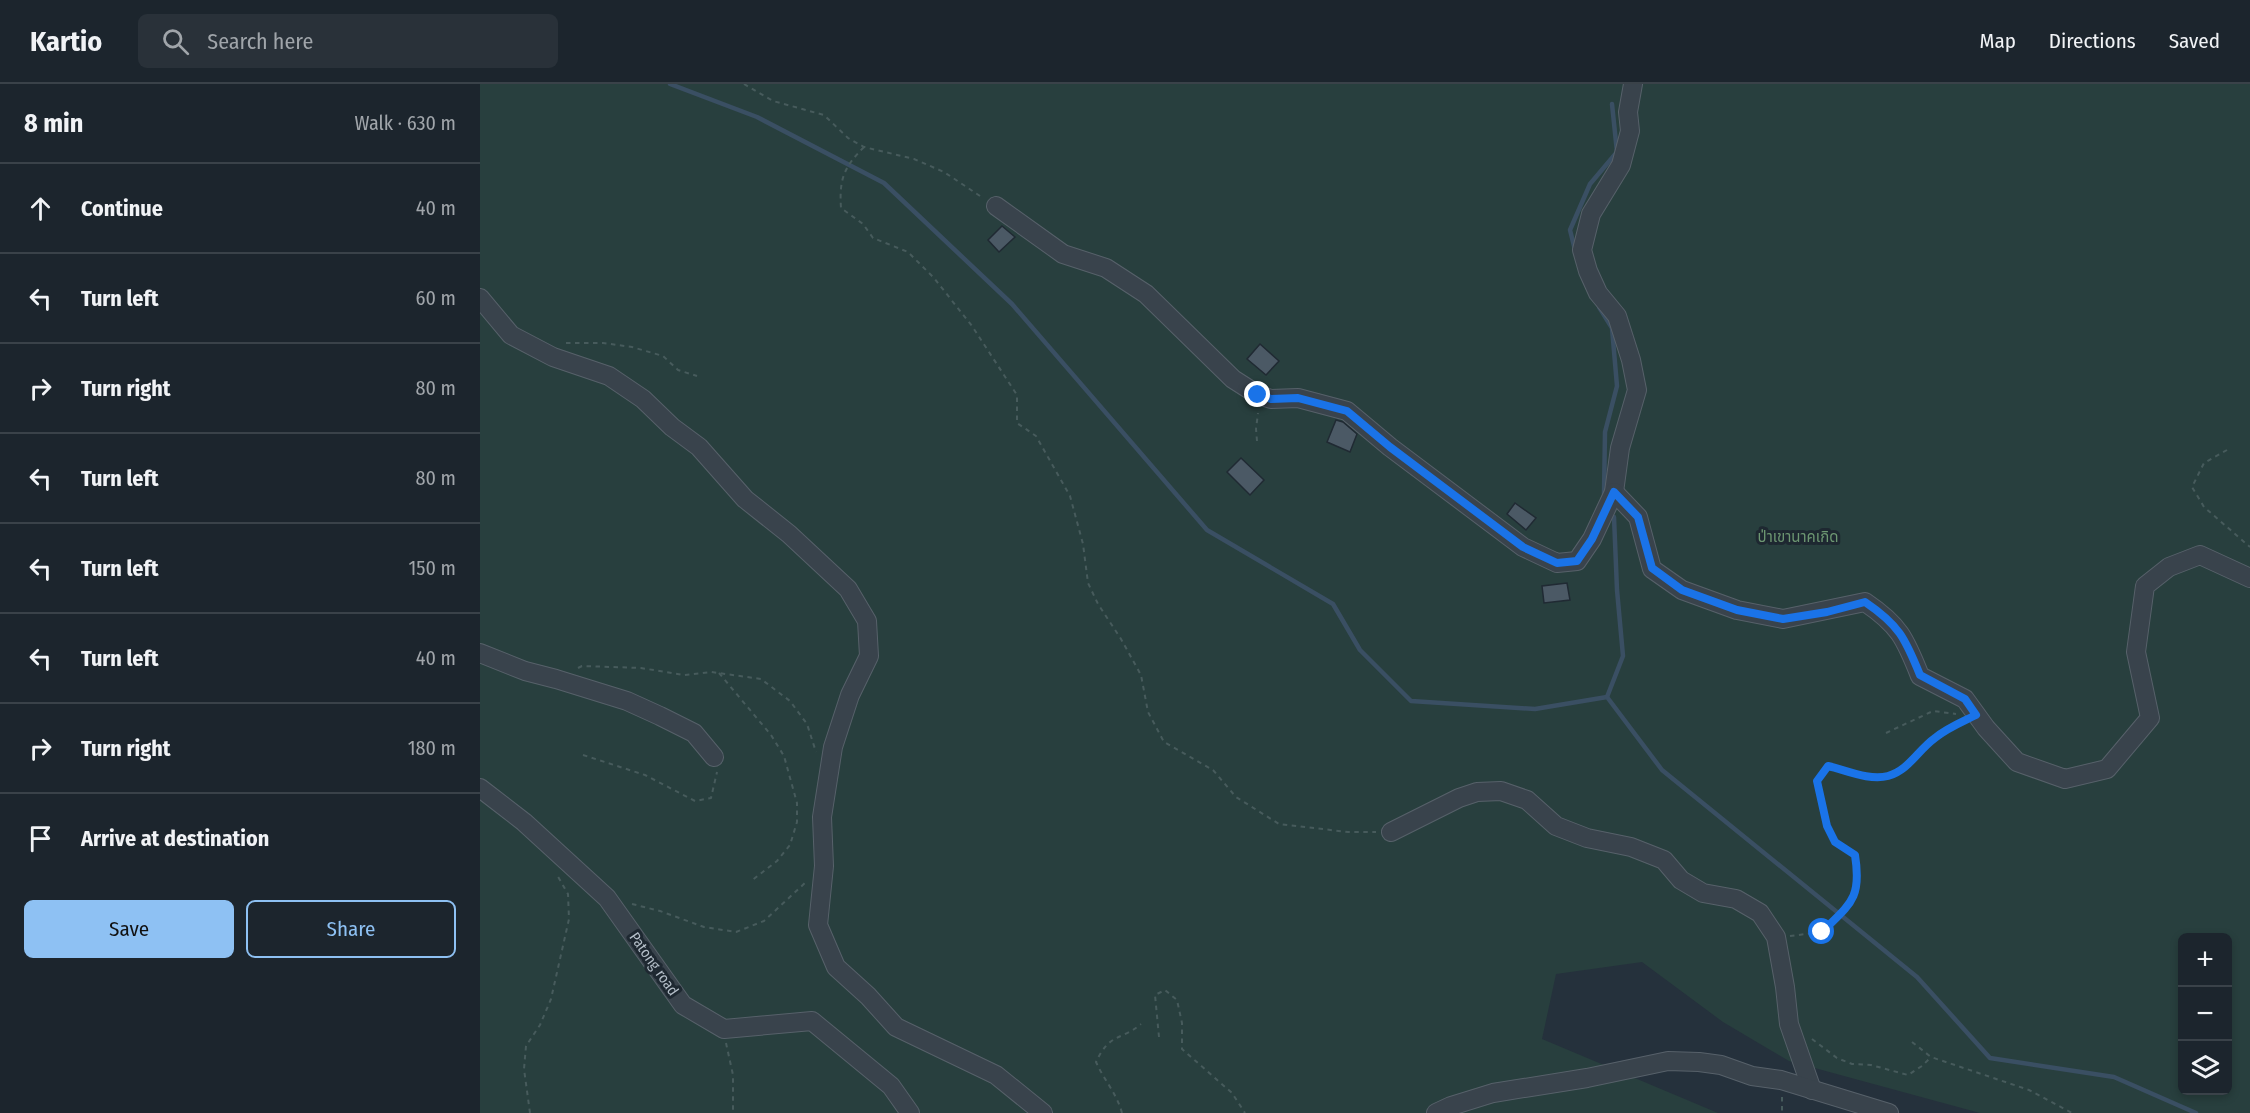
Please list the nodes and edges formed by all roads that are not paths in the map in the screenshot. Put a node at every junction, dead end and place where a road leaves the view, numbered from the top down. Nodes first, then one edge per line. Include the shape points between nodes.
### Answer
1 (1633, 84) edge
2 (996, 206) road end
3 (480, 298) edge
4 (1614, 492) junction
5 (2250, 578) edge
6 (480, 653) edge
7 (714, 757) road end
8 (480, 788) edge
9 (1391, 832) road end
10 (1812, 1090) junction
11 (910, 1113) edge
12 (1043, 1113) edge
13 (1436, 1113) edge
14 (1889, 1113) edge

1 - 4 street via 1628,112 1630,131 1621,165 1591,214 1582,250 1598,293 1617,316 1637,390 1620,448
2 - 4 street via 1063,254 1106,268 1146,294 1233,379 1258,395 1271,399 1298,398 1347,411 1523,547 1557,563 1577,561
3 - 12 street via 511,335 553,357 609,376 643,399 699,447 744,499 848,589 867,621 869,656 850,695 833,747 822,817 824,866 818,925 836,967 896,1027 996,1075
4 - 5 street via 1638,517 1652,568 1682,590 1737,610 1783,619 1865,602 1887,617 1907,643 1920,675 1965,699 2017,762 2065,779 2107,769 2150,718 2136,652 2145,586 2169,567 2200,555
6 - 7 street via 525,671 627,701 694,733
8 - 11 street, Patong road via 525,822 608,898 683,1005 724,1029 812,1021 891,1086
9 - 10 street via 1459,798 1501,791 1527,800 1556,826 1664,860 1681,880 1703,893 1736,899 1760,913 1776,937 1789,1024
10 - 13 street via 1721,1065 1668,1061 1493,1093
10 - 14 street

